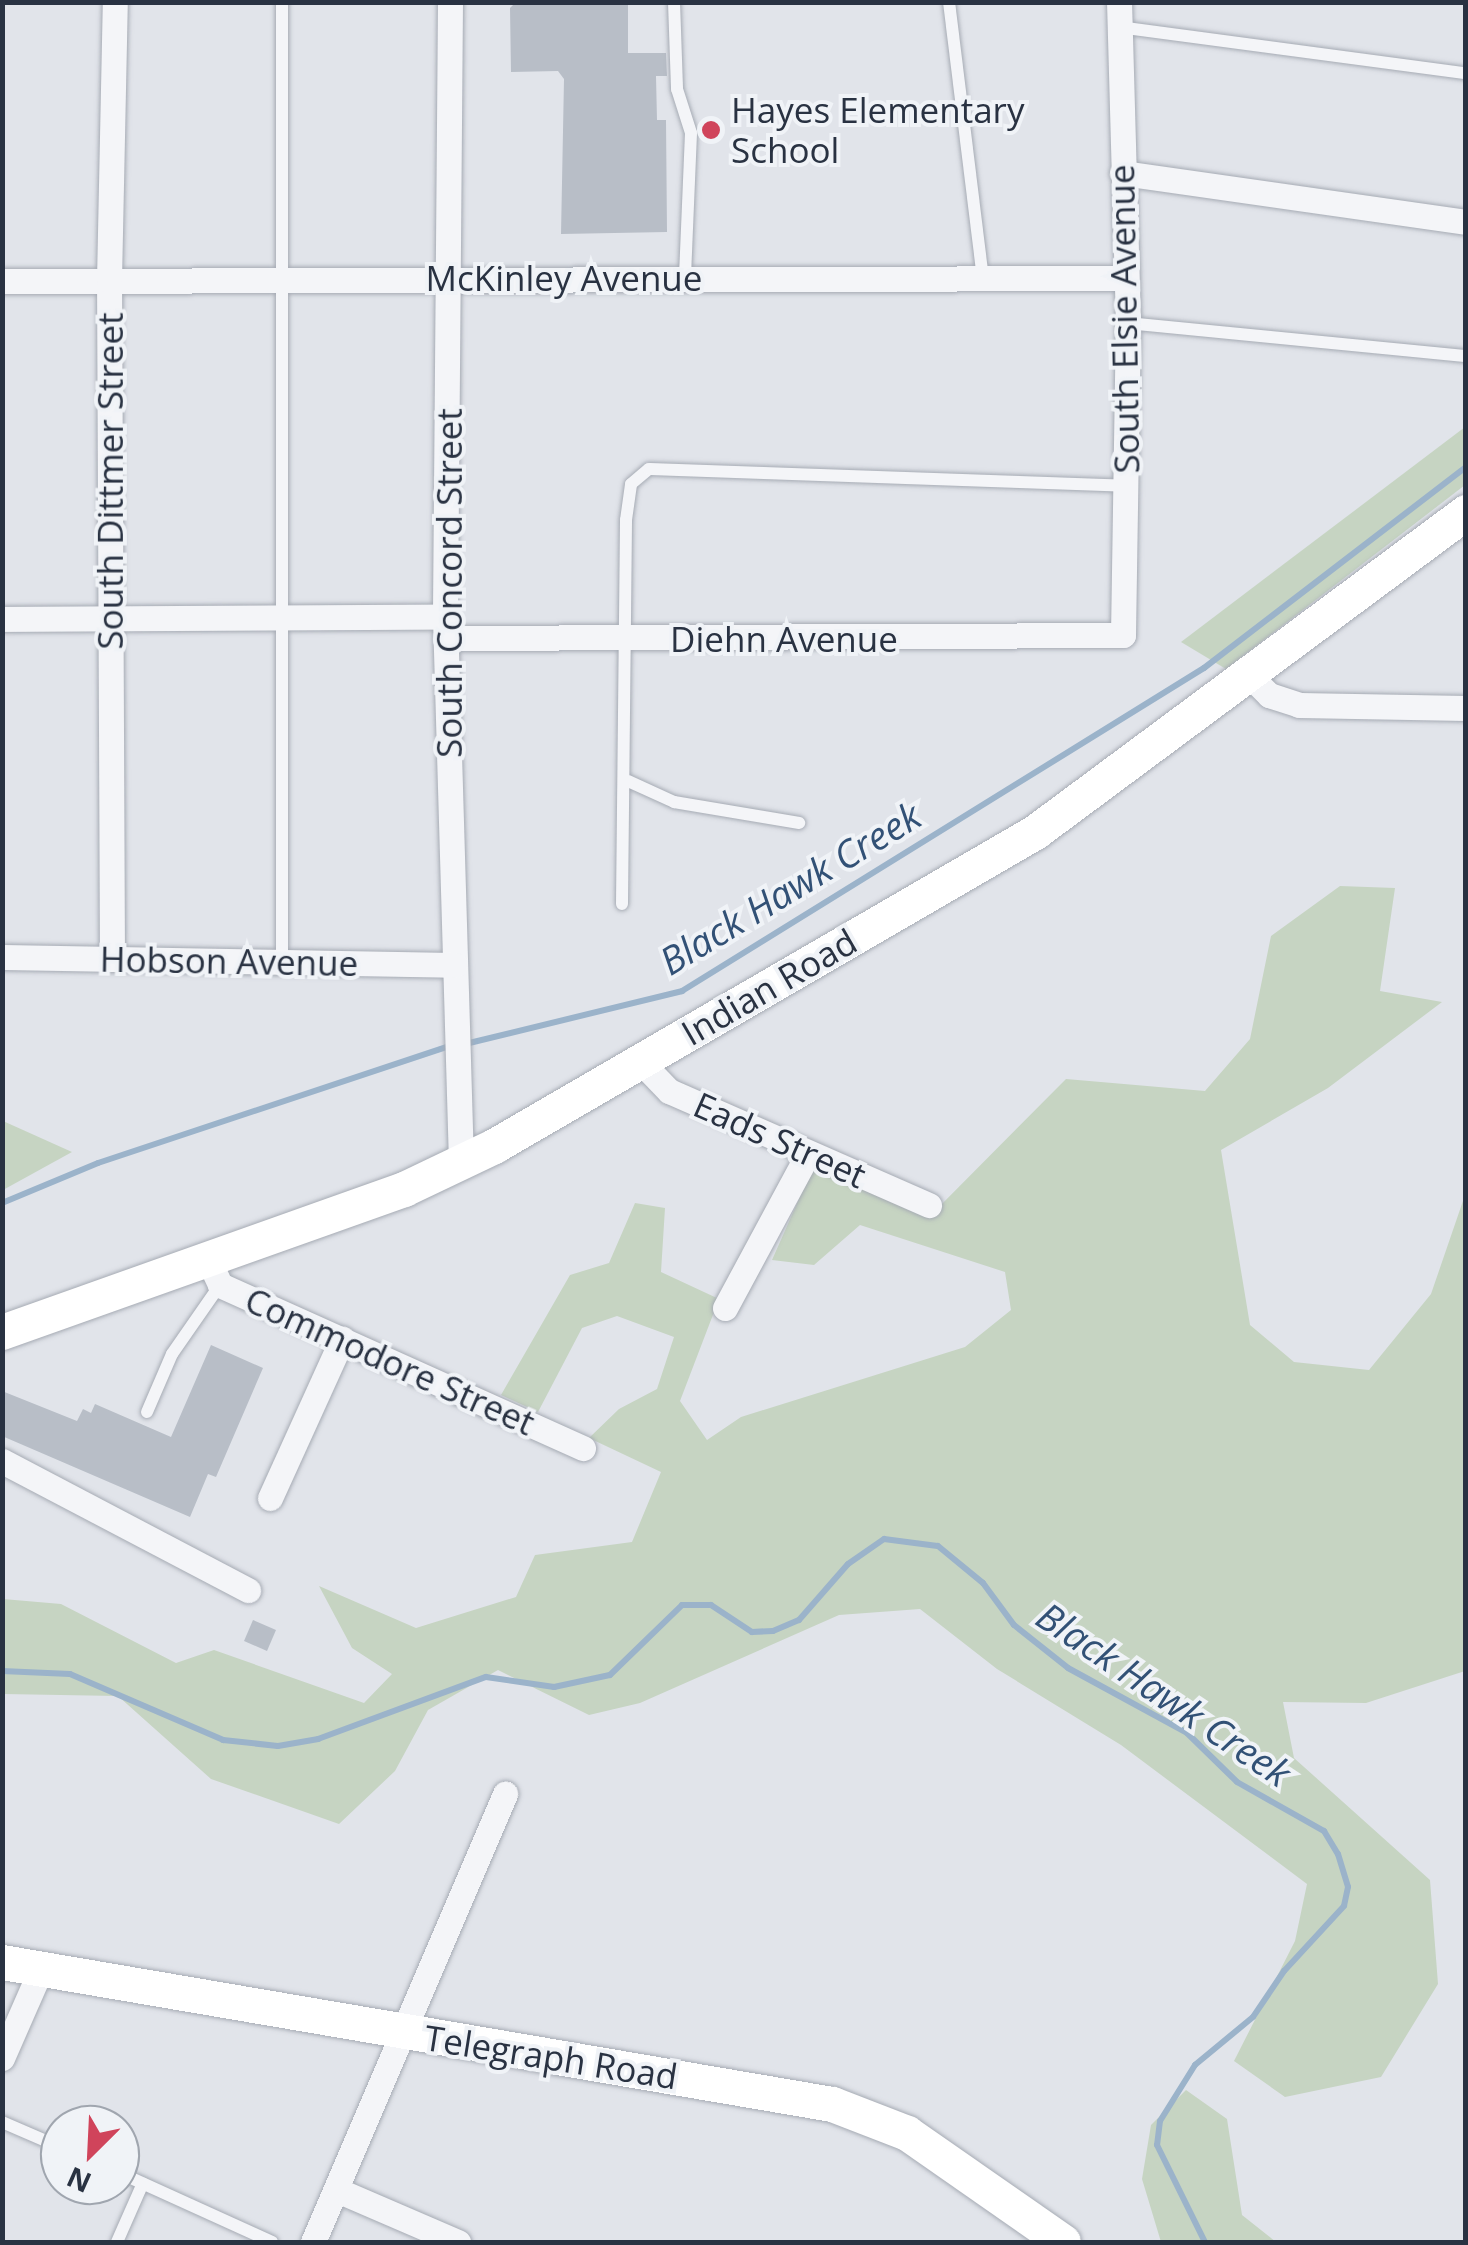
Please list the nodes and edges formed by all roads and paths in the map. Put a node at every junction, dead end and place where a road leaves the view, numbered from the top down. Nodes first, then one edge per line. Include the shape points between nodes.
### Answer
1 (114, 2) edge
2 (282, 2) edge
3 (450, 2) edge
4 (674, 2) edge
5 (948, 2) edge
6 (1119, 15) edge
7 (1466, 73) edge
8 (1122, 173) junction
9 (1466, 222) edge
10 (450, 278) junction
11 (685, 278) junction
12 (983, 278) junction
13 (1126, 278) junction
14 (282, 279) junction
15 (109, 280) junction
16 (2, 281) edge
17 (1128, 324) junction
18 (1466, 356) edge
19 (1127, 486) junction
20 (1466, 512) edge
21 (282, 618) junction
22 (2, 619) edge
23 (111, 619) junction
24 (446, 628) junction
25 (1123, 635) joint
26 (628, 639) junction
27 (1248, 674) junction
28 (1466, 708) edge
29 (628, 781) junction
30 (799, 823) dead end
31 (622, 904) dead end
32 (2, 958) edge
33 (112, 959) junction
34 (282, 962) junction
35 (455, 965) junction
36 (640, 1061) junction
37 (808, 1154) junction
38 (460, 1164) junction
39 (929, 1205) dead end
40 (215, 1273) junction
41 (725, 1308) dead end
42 (2, 1332) edge
43 (342, 1338) junction
44 (147, 1412) dead end
45 (582, 1448) dead end
46 (2, 1461) edge
47 (270, 1498) dead end
48 (248, 1590) dead end
49 (505, 1793) dead end
50 (2, 1962) edge
51 (42, 1966) junction
52 (408, 2032) junction
53 (2, 2058) edge
54 (2, 2122) edge
55 (40, 2138) edge
56 (140, 2183) edge
57 (143, 2184) junction
58 (337, 2190) junction
59 (117, 2242) edge
60 (272, 2242) edge
61 (313, 2242) edge
62 (458, 2242) edge
63 (1063, 2242) edge

1 - 15 street, South Dittmer Street
2 - 14 lane
3 - 10 street, South Concord Street
4 - 11 lane via 677,89 691,134
5 - 12 lane
6 - 7 lane
6 - 8 street, South Elsie Avenue
8 - 9 street
8 - 13 street, South Elsie Avenue
10 - 11 street, McKinley Avenue
10 - 14 street, McKinley Avenue
10 - 24 street, South Concord Street
11 - 12 street, McKinley Avenue
12 - 13 street, McKinley Avenue
13 - 17 street, South Elsie Avenue
14 - 15 street, McKinley Avenue
14 - 21 lane
15 - 16 street, McKinley Avenue
15 - 23 street, South Dittmer Street
17 - 18 lane
17 - 19 street, South Elsie Avenue
19 - 25 street, South Elsie Avenue
19 - 26 lane via 648,470 631,484 626,520
20 - 27 street, Indian Road
21 - 23 street, Diehn Avenue
21 - 24 street, Diehn Avenue
21 - 34 lane
22 - 23 street, Diehn Avenue
23 - 33 street, South Dittmer Street
24 - 26 street, Diehn Avenue
24 - 35 street, South Concord Street
25 - 26 street, Diehn Avenue
26 - 29 lane
27 - 28 street via 1269,695 1300,705
27 - 36 street, Indian Road via 1035,832
29 - 30 lane via 674,802
29 - 31 lane
32 - 33 street, Hobson Avenue
33 - 34 street, Hobson Avenue
34 - 35 street, Hobson Avenue
35 - 38 street, South Concord Street
36 - 37 street, Eads Street via 668,1090
36 - 38 street, Indian Road
37 - 39 street, Eads Street
37 - 41 street
38 - 40 street, Indian Road
40 - 42 street, Indian Road
40 - 43 street, Commodore Street
40 - 44 lane
43 - 45 street, Commodore Street
43 - 47 street
46 - 48 street
49 - 52 street
50 - 51 street, Telegraph Road
51 - 52 street, Telegraph Road
51 - 53 street
52 - 58 street
52 - 63 street, Telegraph Road via 872,2115
54 - 55 lane
56 - 57 lane
57 - 59 lane
57 - 60 lane
58 - 61 street
58 - 62 street

